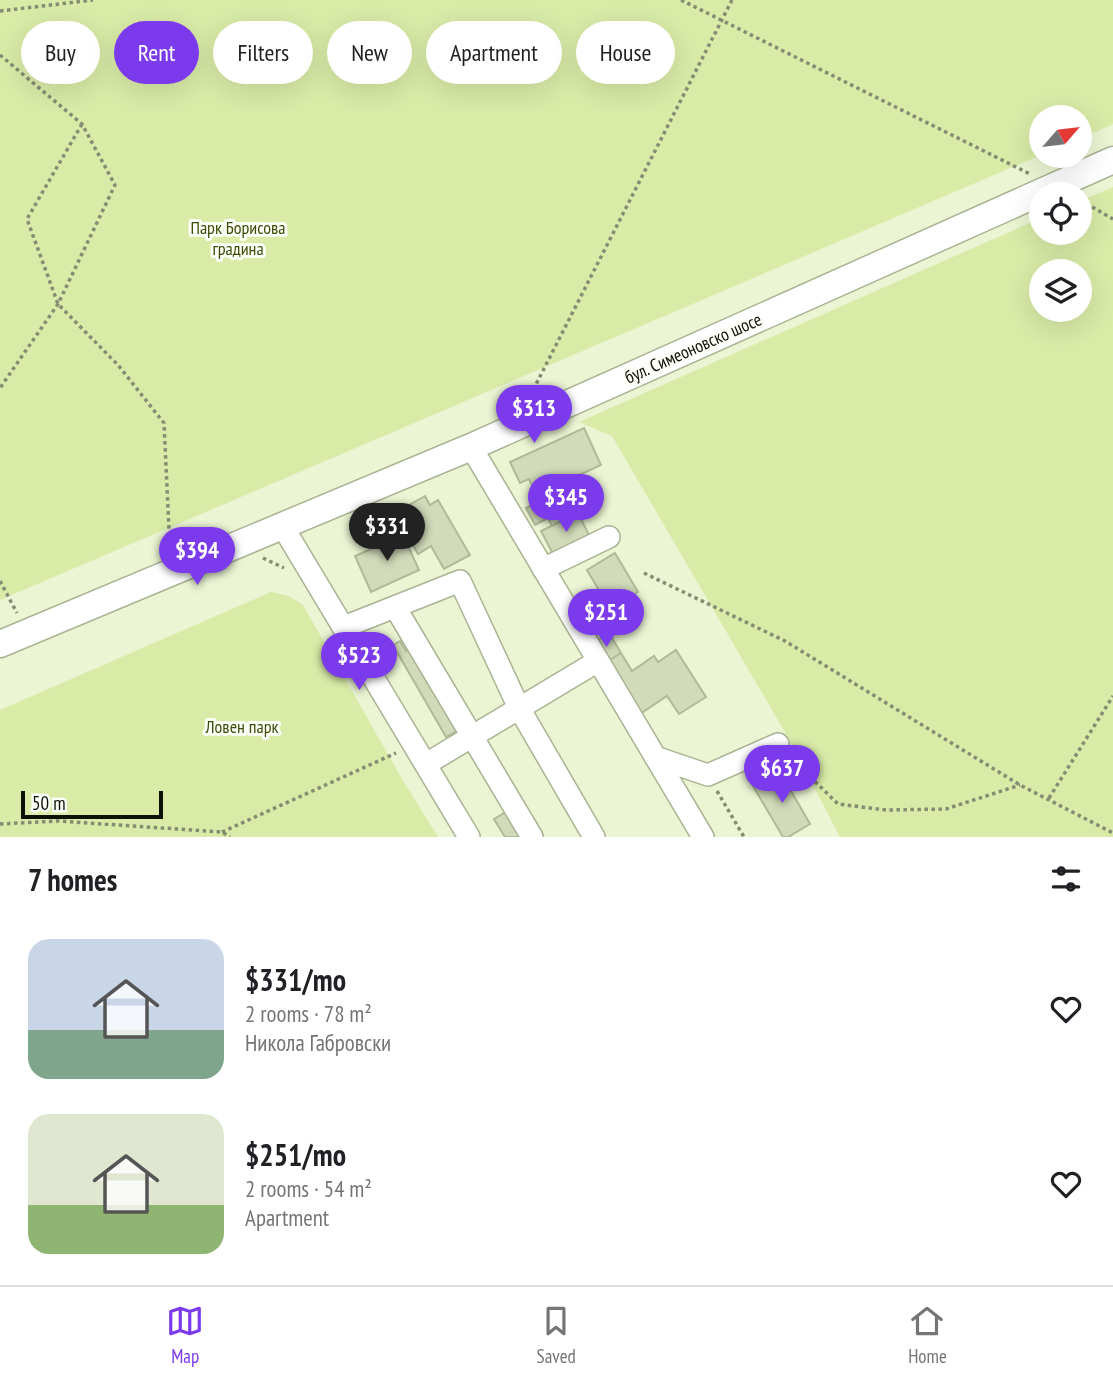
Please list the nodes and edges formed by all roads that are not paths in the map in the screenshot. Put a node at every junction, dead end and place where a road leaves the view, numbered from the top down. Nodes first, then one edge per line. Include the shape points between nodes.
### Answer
1 (1113, 160) edge
2 (471, 447) junction
3 (283, 527) junction
4 (609, 537) dead end
5 (543, 569) junction
6 (395, 607) junction
7 (344, 627) junction
8 (0, 644) edge
9 (598, 661) junction
10 (519, 708) junction
11 (471, 737) junction
12 (778, 744) road end
13 (655, 757) junction
14 (426, 764) junction
15 (469, 837) edge
16 (532, 837) edge
17 (593, 837) edge
18 (703, 837) edge

1 - 2 main road, бул. Симеоновско шосе
2 - 3 main road, бул. Симеоновско шосе
2 - 5 street
3 - 7 street
3 - 8 main road, бул. Симеоновско шосе
4 - 5 street
5 - 9 street
6 - 7 street
6 - 10 street via 460,581
6 - 11 street
7 - 14 street
9 - 10 street
9 - 13 street
10 - 11 street
10 - 17 street
11 - 14 street
11 - 16 street
12 - 13 street via 708,775
13 - 18 street
14 - 15 street

